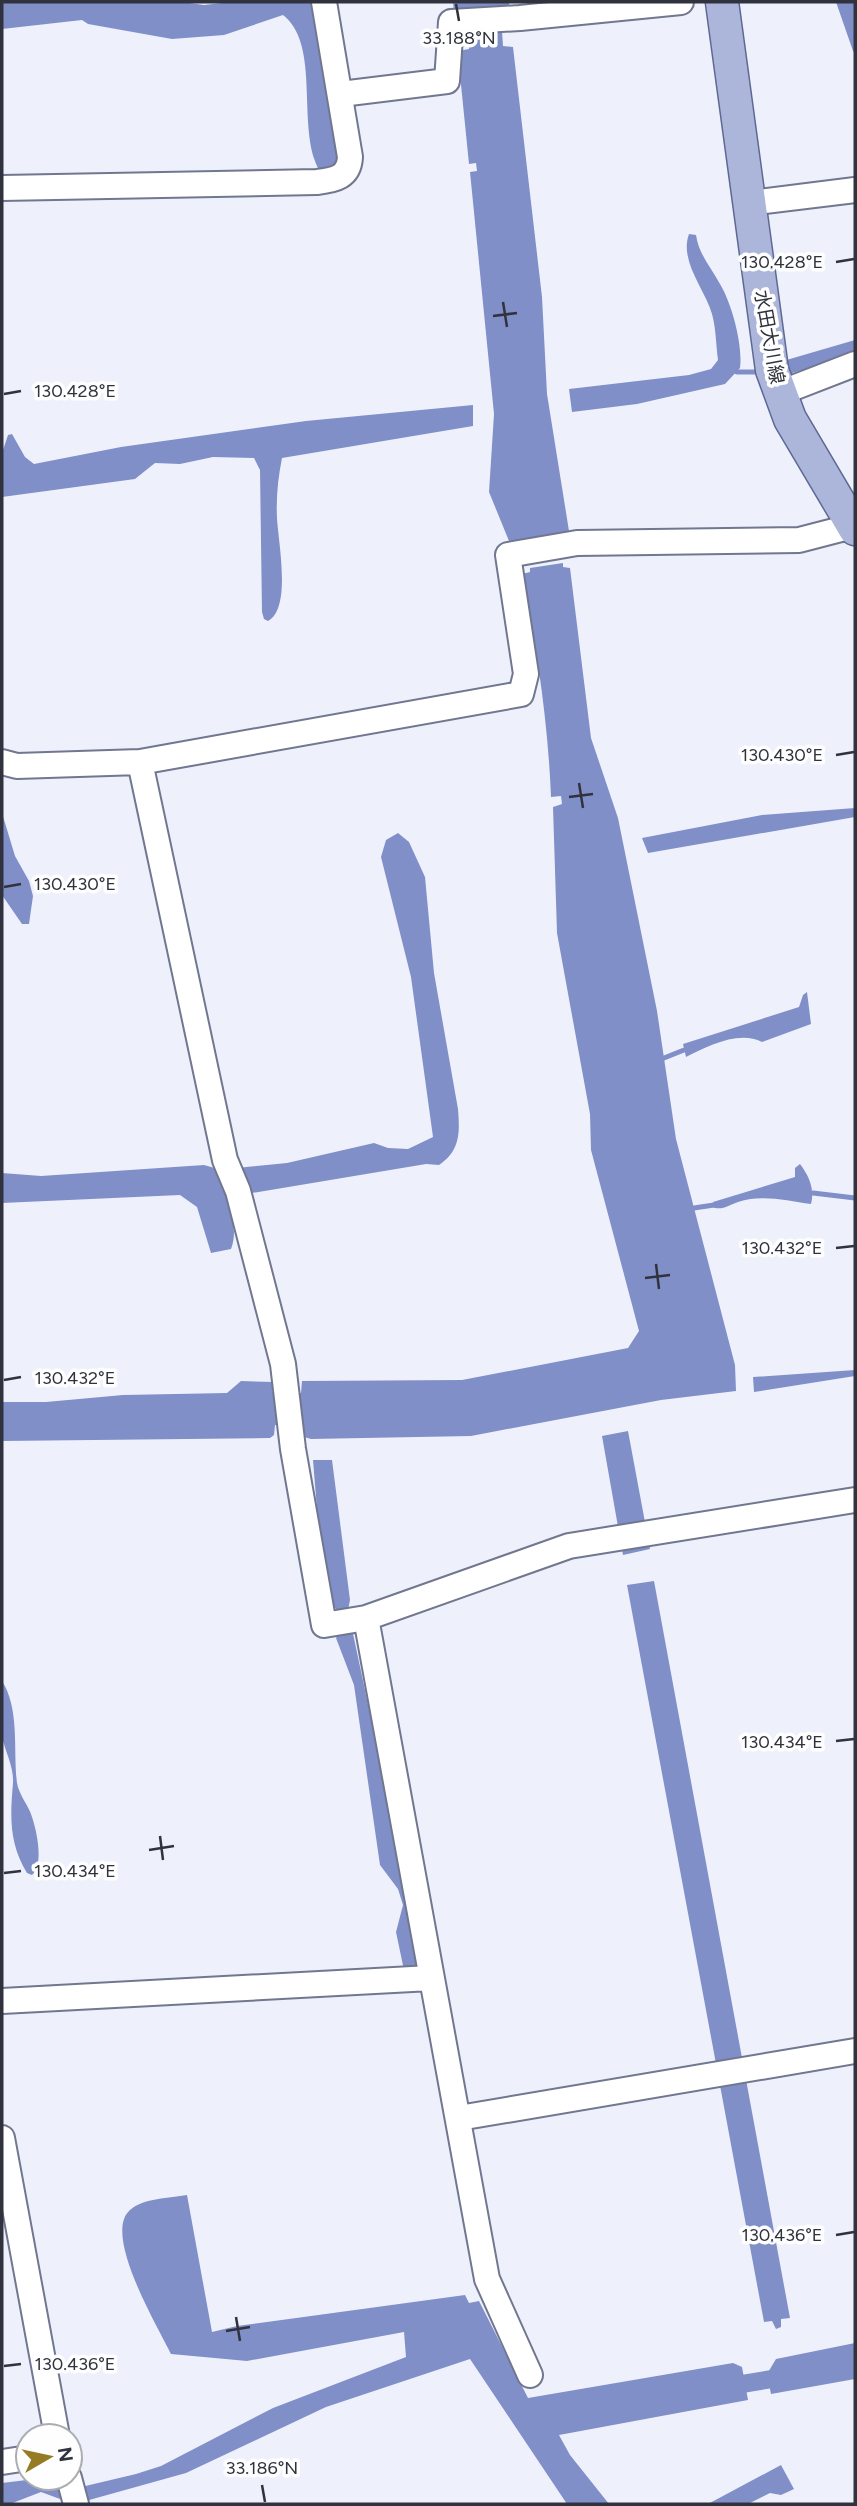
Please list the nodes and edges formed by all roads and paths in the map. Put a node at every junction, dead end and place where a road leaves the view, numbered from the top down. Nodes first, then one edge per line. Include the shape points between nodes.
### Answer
1 (324, 2) edge
2 (681, 2) edge
3 (722, 2) edge
4 (341, 94) junction
5 (2, 188) edge
6 (855, 190) edge
7 (750, 203) junction
8 (855, 364) edge
9 (780, 393) junction
10 (854, 528) edge
11 (2, 762) edge
12 (140, 762) junction
13 (855, 1500) edge
14 (366, 1618) junction
15 (431, 1978) junction
16 (2, 2001) edge
17 (855, 2051) edge
18 (459, 2118) junction
19 (2, 2138) edge
20 (530, 2375) dead end
21 (54, 2422) edge

1 - 4 street
2 - 4 street via 451,22 447,81
3 - 7 main road, 水田大川線
4 - 5 street via 349,166 333,180
6 - 7 street
7 - 9 main road, 水田大川線 via 772,370
8 - 9 street
9 - 10 main road, 水田大川線 via 790,419
10 - 12 street via 764,542 578,543 508,555 526,674 521,694
11 - 12 street via 17,766
12 - 14 street via 225,1160 238,1191 283,1364 324,1625
13 - 14 street via 569,1546
14 - 15 street
15 - 16 street
15 - 18 street
17 - 18 street
18 - 20 street via 487,2279
19 - 21 street

